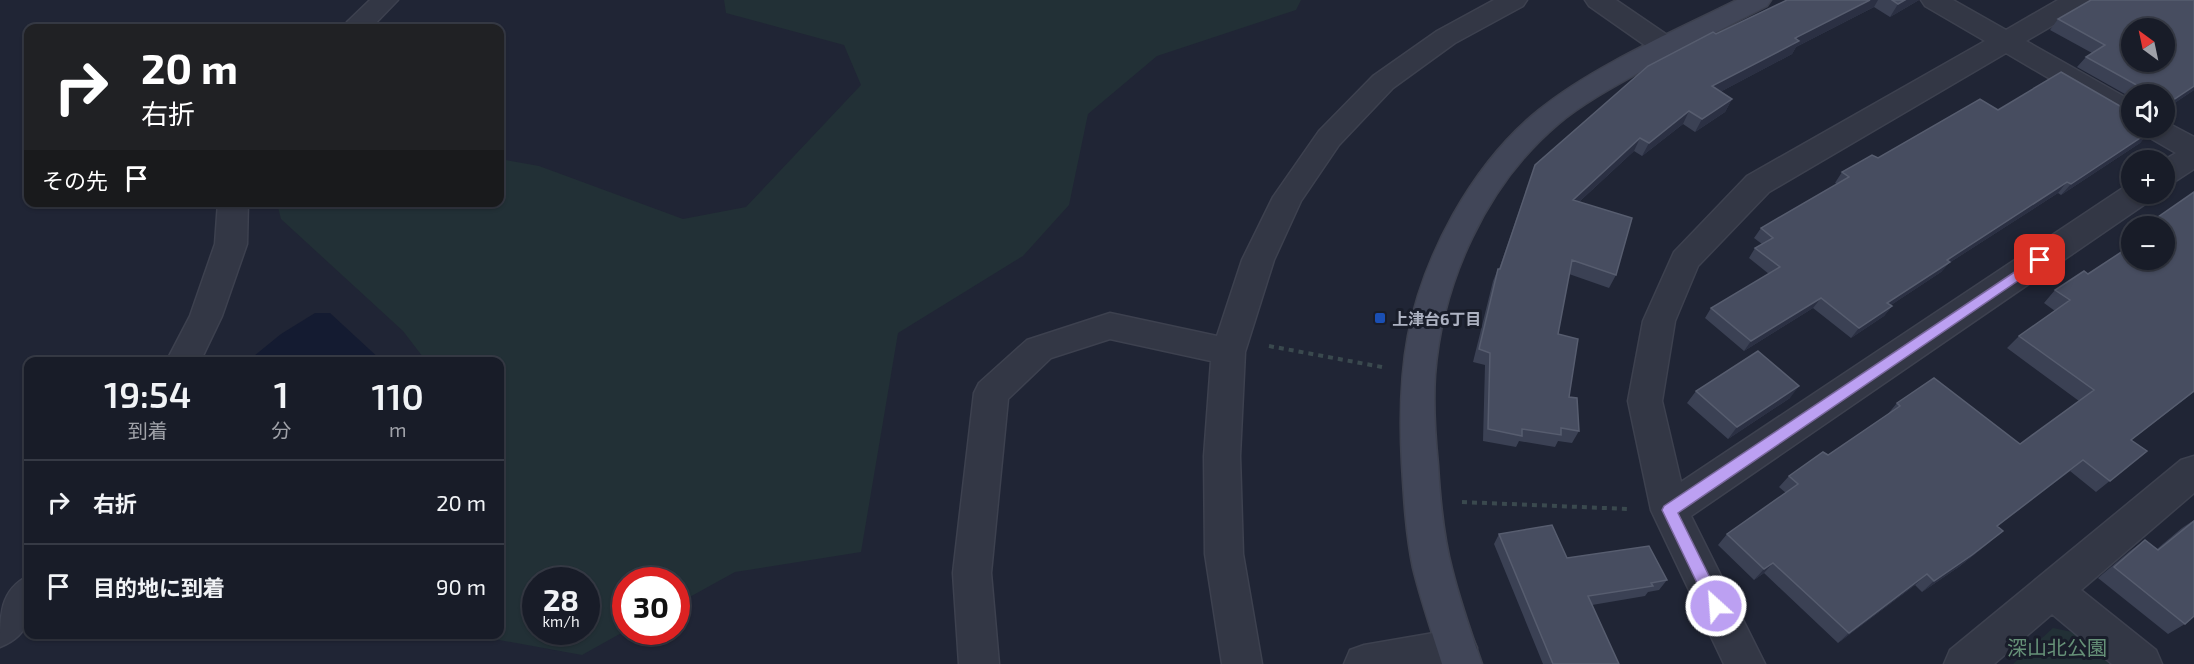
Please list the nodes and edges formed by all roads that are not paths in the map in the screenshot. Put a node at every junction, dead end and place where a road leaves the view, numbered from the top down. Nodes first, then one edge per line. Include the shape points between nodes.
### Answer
1 (385, 0) edge
2 (1514, 0) edge
3 (1598, 0) edge
4 (1758, 0) edge
5 (1934, 0) edge
6 (2077, 0) edge
7 (360, 24) edge
8 (2006, 41) junction
9 (1666, 46) junction
10 (2121, 108) edge
11 (2173, 138) edge
12 (2194, 150) edge
13 (2194, 155) edge
14 (2175, 168) edge
15 (2122, 204) edge
16 (233, 207) edge
17 (1230, 346) junction
18 (186, 357) edge
19 (2194, 471) edge
20 (1669, 510) junction
21 (2052, 590) junction
22 (24, 599) edge
23 (0, 629) edge
24 (1460, 656) edge
25 (980, 664) edge
26 (1242, 664) edge
27 (1364, 664) edge
28 (1745, 664) edge
29 (1964, 664) edge
30 (2142, 664) edge

1 - 7 street
2 - 17 street via 1446,37 1383,82 1329,138 1288,197 1258,261
3 - 9 street
4 - 9 street
5 - 8 street
6 - 8 street
8 - 10 street
8 - 20 street via 1758,184 1685,260 1659,321 1645,401
9 - 24 street via 1582,93 1539,125 1505,161 1469,214 1445,262 1429,315 1418,373 1418,434 1422,500 1435,580
11 - 12 street
13 - 14 street
15 - 20 street
16 - 18 street via 231,244 207,316
17 - 25 street via 1110,326 1039,349 991,393 972,573
17 - 26 street via 1222,456 1224,554
19 - 21 street
20 - 28 street
21 - 29 street
21 - 30 street
22 - 23 street
24 - 27 street

